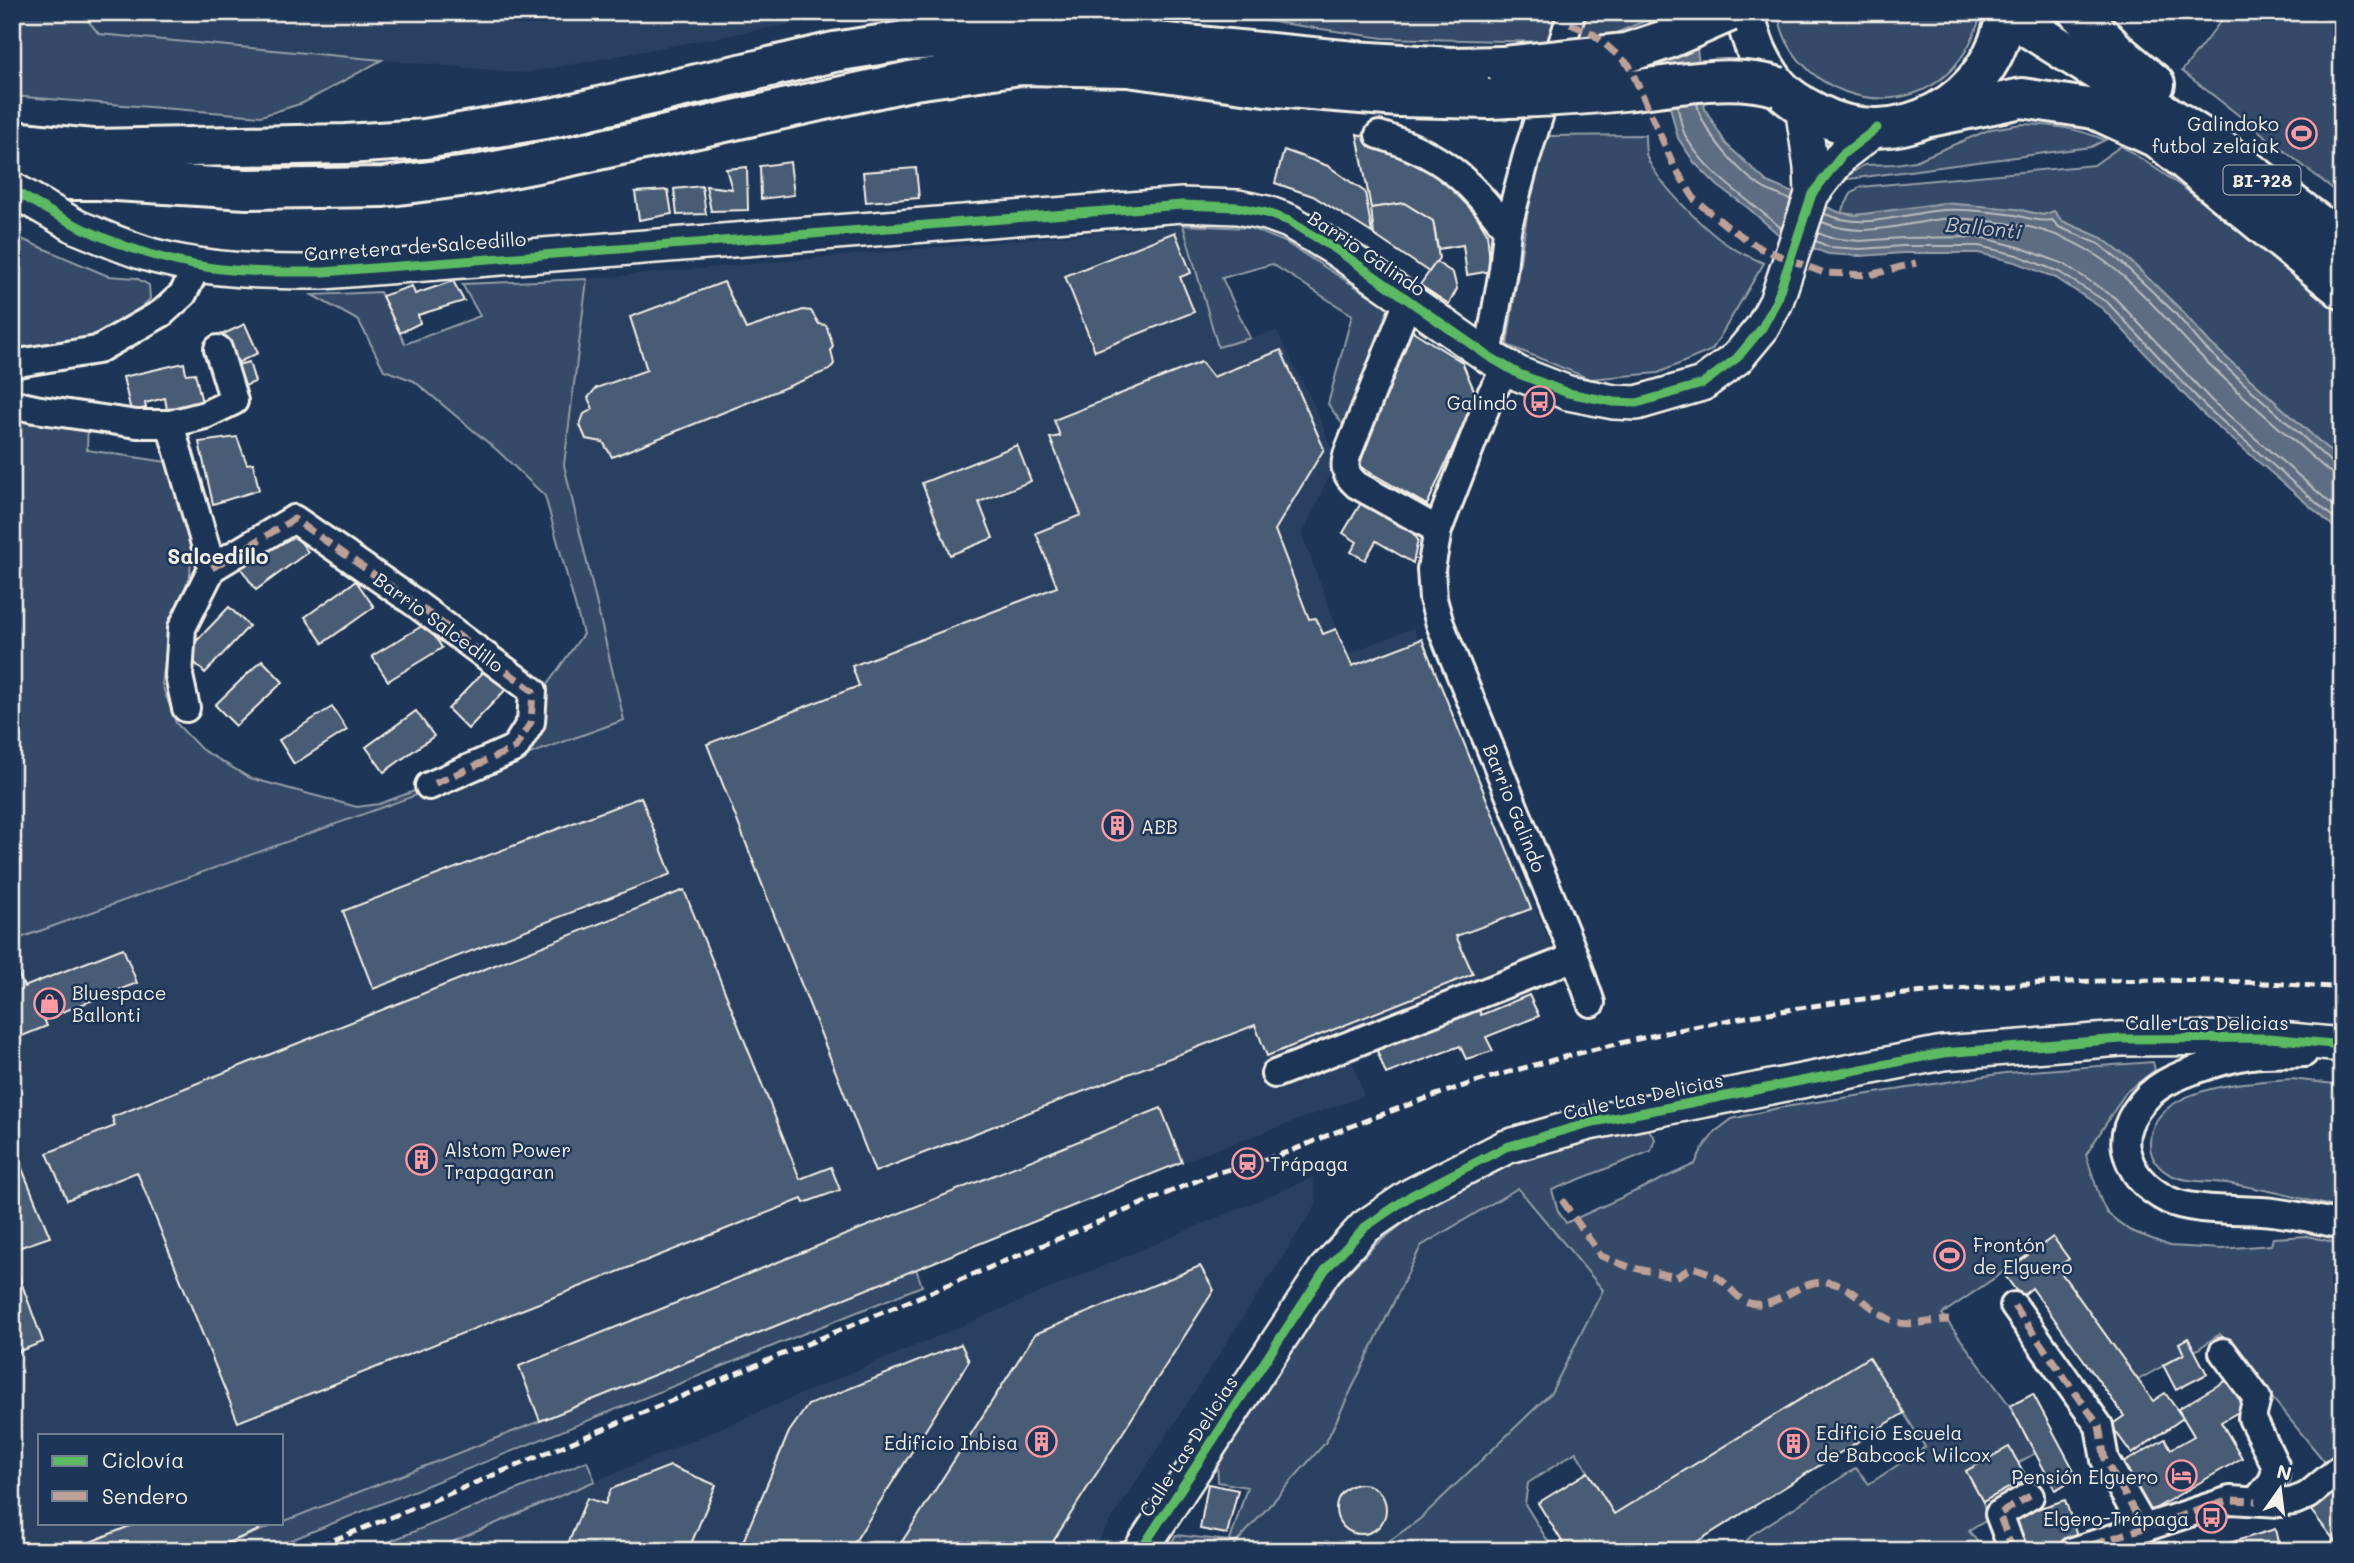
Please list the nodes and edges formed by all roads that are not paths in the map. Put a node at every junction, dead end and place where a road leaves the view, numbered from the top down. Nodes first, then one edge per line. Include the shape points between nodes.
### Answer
1 (1572, 12) edge
2 (1729, 12) edge
3 (1744, 12) edge
4 (2006, 12) edge
5 (2018, 12) edge
6 (2078, 12) edge
7 (1790, 96) junction
8 (1930, 117) junction
9 (12, 119) edge
10 (2178, 122) junction
11 (1877, 128) junction
12 (1379, 135) dead end
13 (12, 141) edge
14 (283, 145) junction
15 (12, 180) edge
16 (12, 190) edge
17 (247, 190) junction
18 (1812, 194) junction
19 (12, 209) edge
20 (1507, 230) junction
21 (836, 232) joint
22 (2342, 242) edge
23 (197, 266) junction
24 (2342, 289) edge
25 (1408, 301) junction
26 (218, 349) dead end
27 (1497, 361) junction
28 (12, 364) edge
29 (12, 404) edge
30 (170, 424) junction
31 (1438, 530) junction
32 (212, 568) junction
33 (186, 708) dead end
34 (429, 786) dead end
35 (1575, 957) junction
36 (1591, 1003) dead end
37 (2342, 1045) edge
38 (2342, 1057) edge
39 (1275, 1074) dead end
40 (2342, 1225) edge
41 (2014, 1306) dead end
42 (2223, 1352) dead end
43 (2342, 1466) edge
44 (2030, 1496) dead end
45 (2256, 1501) junction
46 (2144, 1528) junction
47 (1140, 1551) edge
48 (2013, 1551) edge
49 (2073, 1551) edge

1 - 20 street, Barrio Galindo
2 - 14 main road, bridge via 1626,53 1552,63 1451,66 1056,36 904,41 834,52 556,117 425,139
3 - 7 main road via 1754,50
4 - 8 main road, BI-728 via 2003,33 1987,67 1962,96
5 - 10 main road, BI-728 via 2043,38
6 - 10 main road via 2157,86
7 - 11 main road, BI-728 via 1825,118
7 - 17 main road, bridge via 1759,81 1706,81 1622,92 1399,97 1265,86 1128,67 1021,65 915,80 476,175 383,187
7 - 18 street via 1811,167
8 - 11 main road, BI-728
8 - 24 main road, BI-728 via 2022,98 2094,109 2159,139
9 - 14 main road
10 - 22 main road, BI-728
11 - 18 street via 1843,154
12 - 20 street via 1427,153 1456,172 1482,196
13 - 14 main road via 92,149
15 - 17 main road via 99,180
16 - 23 street, Carretera de Salcedillo, bridge via 77,227
17 - 19 main road
18 - 27 street, Barrio Galindo via 1776,302 1762,328 1737,358 1702,384 1659,398 1614,402 1568,393
20 - 27 street, Barrio Galindo
21 - 23 street, Carretera de Salcedillo via 323,272
21 - 25 street, Barrio Galindo via 1182,205 1238,207 1289,221
23 - 28 street via 183,294 162,313 97,350
25 - 27 street, Barrio Galindo
25 - 31 street, Barrio Galindo via 1345,470 1357,485
26 - 30 street via 234,401
27 - 31 street, Barrio Galindo via 1491,394
29 - 30 street via 137,424
30 - 32 street
31 - 35 street, Barrio Galindo via 1431,569 1440,624
32 - 33 street via 182,628 179,676
32 - 34 street, Barrio Salcedillo via 294,519 533,691 531,722 515,748
35 - 36 street, Barrio Galindo
35 - 39 street
37 - 47 street, Calle Las Delicias via 2270,1038 2121,1039 1943,1053 1589,1123 1506,1147 1412,1195 1366,1227 1325,1270
38 - 40 street via 2251,1055 2165,1083 2144,1100 2129,1123 2125,1142 2130,1166 2147,1188 2171,1201
41 - 46 street via 2099,1426 2105,1460
42 - 45 street via 2258,1398 2252,1418 2276,1465 2271,1483
43 - 45 street via 2308,1495 2280,1503
44 - 48 street via 1999,1514
45 - 46 street via 2230,1500
46 - 49 street

